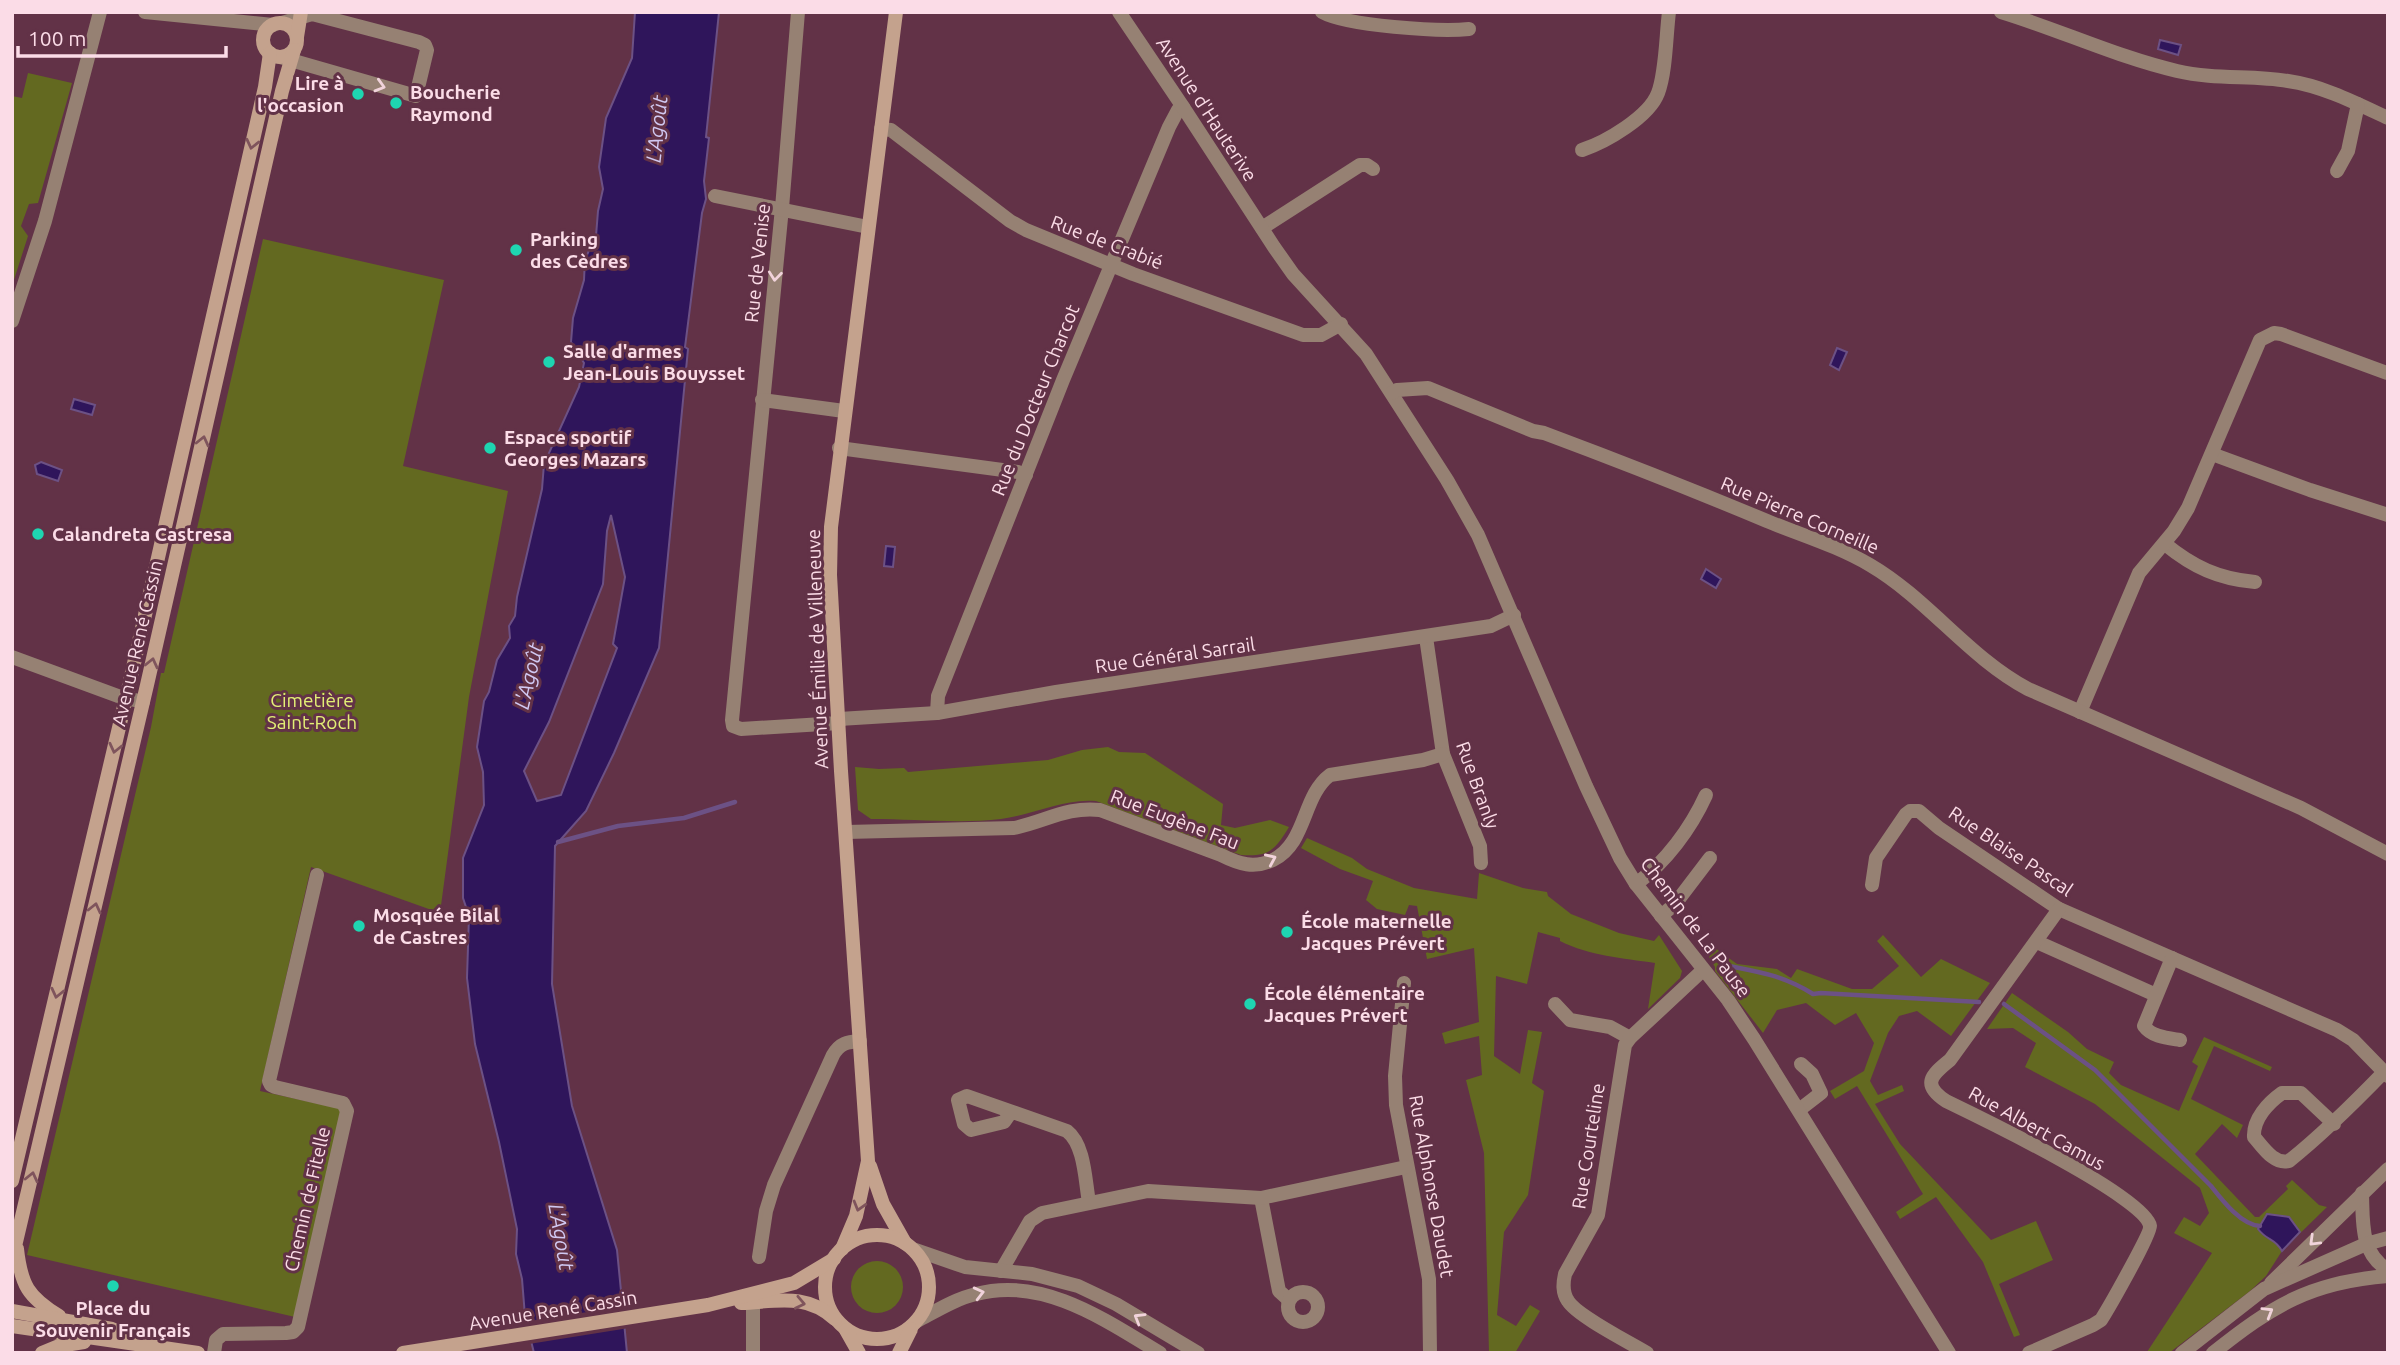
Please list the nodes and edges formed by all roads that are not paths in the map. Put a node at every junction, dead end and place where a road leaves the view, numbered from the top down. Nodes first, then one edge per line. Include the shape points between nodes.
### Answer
1 (100, 12) edge
2 (145, 12) edge
3 (798, 12) edge
4 (896, 12) edge
5 (1119, 12) edge
6 (1322, 12) edge
7 (1669, 12) edge
8 (2001, 12) edge
9 (306, 14) edge
10 (278, 21) edge
11 (1469, 29) dead end
12 (286, 51) junction
13 (2358, 104) junction
14 (1183, 107) junction
15 (2388, 118) edge
16 (881, 129) junction
17 (1583, 150) dead end
18 (1373, 169) dead end
19 (2337, 171) dead end
20 (715, 196) dead end
21 (782, 208) junction
22 (868, 227) junction
23 (1262, 228) junction
24 (1111, 263) junction
25 (12, 321) edge
26 (1341, 324) junction
27 (2387, 373) edge
28 (1392, 393) junction
29 (762, 400) junction
30 (844, 411) junction
31 (839, 448) junction
32 (2212, 454) junction
33 (1027, 475) junction
34 (170, 505) junction
35 (187, 509) junction
36 (2388, 515) edge
37 (2165, 544) junction
38 (2255, 582) dead end
39 (1514, 615) junction
40 (1426, 637) junction
41 (12, 657) edge
42 (126, 698) junction
43 (143, 702) junction
44 (2080, 712) junction
45 (937, 713) junction
46 (839, 721) junction
47 (733, 726) joint
48 (1443, 754) junction
49 (1706, 795) dead end
50 (102, 800) junction
51 (119, 804) junction
52 (846, 832) junction
53 (2388, 853) edge
54 (1710, 858) dead end
55 (1481, 863) dead end
56 (317, 875) dead end
57 (1636, 884) junction
58 (1871, 885) dead end
59 (2059, 909) junction
60 (1661, 916) junction
61 (71, 935) junction
62 (87, 940) junction
63 (2037, 942) junction
64 (2172, 958) junction
65 (1703, 970) junction
66 (1404, 983) dead end
67 (2156, 995) junction
68 (1555, 1004) dead end
69 (1630, 1038) junction
70 (2180, 1040) dead end
71 (860, 1041) junction
72 (1801, 1064) dead end
73 (2386, 1074) edge
74 (1799, 1110) junction
75 (1011, 1111) dead end
76 (2334, 1124) junction
77 (868, 1160) junction
78 (1406, 1167) junction
79 (2388, 1169) edge
80 (12, 1181) edge
81 (2362, 1193) junction
82 (1261, 1198) junction
83 (1089, 1202) junction
84 (2388, 1238) edge
85 (16, 1244) junction
86 (2366, 1244) junction
87 (909, 1246) junction
88 (838, 1254) junction
89 (759, 1257) dead end
90 (12, 1259) edge
91 (2388, 1270) edge
92 (1001, 1271) junction
93 (2388, 1276) edge
94 (2264, 1289) junction
95 (1289, 1300) dead end
96 (753, 1303) junction
97 (708, 1305) junction
98 (12, 1311) edge
99 (68, 1321) junction
100 (915, 1323) junction
101 (842, 1325) junction
102 (12, 1326) edge
103 (101, 1340) junction
104 (165, 1348) junction
105 (42, 1353) edge
106 (198, 1353) edge
107 (214, 1353) edge
108 (403, 1353) edge
109 (753, 1353) edge
110 (859, 1353) edge
111 (899, 1353) edge
112 (1160, 1353) edge
113 (1198, 1353) edge
114 (1430, 1353) edge
115 (1647, 1353) edge
116 (1949, 1353) edge
117 (2029, 1353) edge
118 (2182, 1353) edge
119 (2213, 1353) edge

1 - 25 street via 45,221
2 - 10 street
3 - 21 street, Rue de Venise
4 - 16 main road, Avenue Émilie de Villeneuve
5 - 14 street, Avenue d'Hauterive
6 - 11 street via 1353,22 1447,32
7 - 17 street via 1655,99 1606,140
8 - 13 street via 2174,70 2291,82
9 - 10 street
9 - 12 main road
12 -> 9 street via 416,96 425,45
10 - 12 main road via 292,28
10 - 12 main road via 263,38 266,49
12 -> 34 main road, Avenue René Cassin via 262,100
35 -> 12 main road, Avenue René Cassin
13 - 15 street
13 - 19 street via 2348,151
14 - 23 street, Avenue d'Hauterive
14 - 24 street, Rue du Docteur Charcot via 1169,127
16 - 22 main road, Avenue Émilie de Villeneuve
16 - 24 street, Rue de Crabié via 891,130 1017,226
18 - 23 street via 1360,165
20 - 21 street
21 - 22 street
21 -> 29 street, Rue de Venise
22 - 30 main road, Avenue Émilie de Villeneuve
23 - 26 street, Avenue d'Hauterive via 1293,274
24 - 26 street, Rue de Crabié via 1303,335 1321,335
24 - 33 street, Rue du Docteur Charcot
26 - 28 street, Avenue d'Hauterive
27 - 32 street via 2281,334 2266,335 2256,346
28 - 39 street, Chemin de La Pause via 1463,507
28 - 44 street, Rue Pierre Corneille via 1428,388 1858,558 1905,590 1998,672
29 - 30 street
29 - 47 street, Rue de Venise
30 - 31 main road, Avenue Émilie de Villeneuve
31 - 33 street
31 - 46 main road, Avenue Émilie de Villeneuve via 830,557
32 - 36 street
32 - 37 street via 2188,508
33 - 45 street, Rue du Docteur Charcot via 938,696
34 - 35 main road
34 - 42 main road, Avenue René Cassin
43 -> 35 main road, Avenue René Cassin
37 - 38 street via 2188,562 2230,580
37 - 44 street via 2139,573
39 - 40 street, Rue Général Sarrail via 1491,626
39 - 57 street, Chemin de La Pause via 1591,797
40 - 45 street, Rue Général Sarrail
40 - 48 street, Rue Branly
41 - 42 street
42 - 43 street
42 -> 50 main road, Avenue René Cassin
43 - 51 main road, Avenue René Cassin
44 - 53 street, Rue Pierre Corneille via 2301,808
45 - 46 street, Rue Général Sarrail
46 - 47 street, Rue Général Sarrail
46 - 52 main road, Avenue Émilie de Villeneuve
52 -> 48 street, Rue Eugène Fau via 996,830 1036,824 1080,809 1100,810 1239,864 1258,864 1278,858 1291,846 1321,785 1331,775
48 - 55 street, Rue Branly via 1480,846
49 - 57 street via 1662,861
50 - 51 main road
50 - 61 main road, Avenue René Cassin
62 -> 51 main road, Avenue René Cassin
52 - 71 main road, Avenue Émilie de Villeneuve
54 - 60 street
56 - 107 street, Chemin de Fitelle via 270,1081 275,1087 343,1103 347,1111 298,1327 286,1333 223,1334 216,1340
57 - 60 street, Chemin de La Pause
58 - 59 street, Rue Blaise Pascal via 1876,858 1906,814 1915,810
59 - 63 street, Rue Albert Camus
59 - 64 street, Rue Blaise Pascal
60 - 65 street, Chemin de La Pause
61 - 62 main road
61 -> 80 main road, Avenue René Cassin
85 -> 62 main road, Avenue René Cassin
63 - 67 street
63 - 117 street, Rue Albert Camus via 1932,1079 1932,1091 2060,1158 2136,1207 2150,1227 2101,1320
64 - 67 street
64 - 73 street, Rue Blaise Pascal via 2337,1030
65 - 69 street, Rue Courteline
65 - 74 street, Chemin de La Pause via 1748,1029
66 - 78 street, Rue Alphonse Daudet via 1395,1076
67 - 70 street via 2144,1026 2160,1037
68 - 69 street via 1570,1020 1610,1027
69 - 115 street, Rue Courteline via 1622,1053 1598,1215 1563,1283 1574,1308
71 - 77 main road, Avenue Émilie de Villeneuve
71 - 89 street via 844,1042 833,1055 774,1185
72 - 74 street via 1821,1093
73 - 76 street, Rue Blaise Pascal
74 - 116 street, Chemin de La Pause
75 - 83 street via 1074,1137
76 - 76 street, Rue Blaise Pascal via 2284,1163 2254,1137 2262,1112 2281,1093 2301,1093
77 - 87 main road, Avenue Émilie de Villeneuve via 883,1204
77 -> 88 main road, Avenue Émilie de Villeneuve via 856,1216
78 - 82 street
78 - 114 street, Rue Alphonse Daudet via 1429,1279
79 - 81 street
81 - 86 street
81 -> 94 street
82 - 83 street via 1148,1191
82 - 95 street via 1279,1291
83 - 92 street via 1036,1216
84 - 86 street
85 - 90 main road, Avenue René Cassin
85 - 99 main road via 27,1289 37,1303
86 - 91 street
86 - 94 street
87 - 88 main road via 890,1237 872,1236 856,1240
87 - 92 street via 957,1266
87 - 100 main road via 926,1269 930,1292
88 - 97 main road, Avenue René Cassin via 794,1283
88 - 101 main road via 825,1284 826,1297
113 -> 92 street via 1079,1286
119 -> 93 street via 2265,1313 2311,1291 2348,1280
94 - 118 street
96 - 97 main road, Avenue René Cassin
96 -> 101 main road, Avenue René Cassin via 795,1301 827,1312
96 - 109 street
97 - 108 main road, Avenue René Cassin
98 - 99 main road
99 - 104 main road via 112,1329
100 - 101 main road via 887,1339 859,1336
100 - 111 main road
100 -> 112 street via 973,1294 1020,1291 1089,1311
101 - 110 main road
102 - 103 main road
103 - 104 main road
103 - 105 main road
104 - 106 main road

